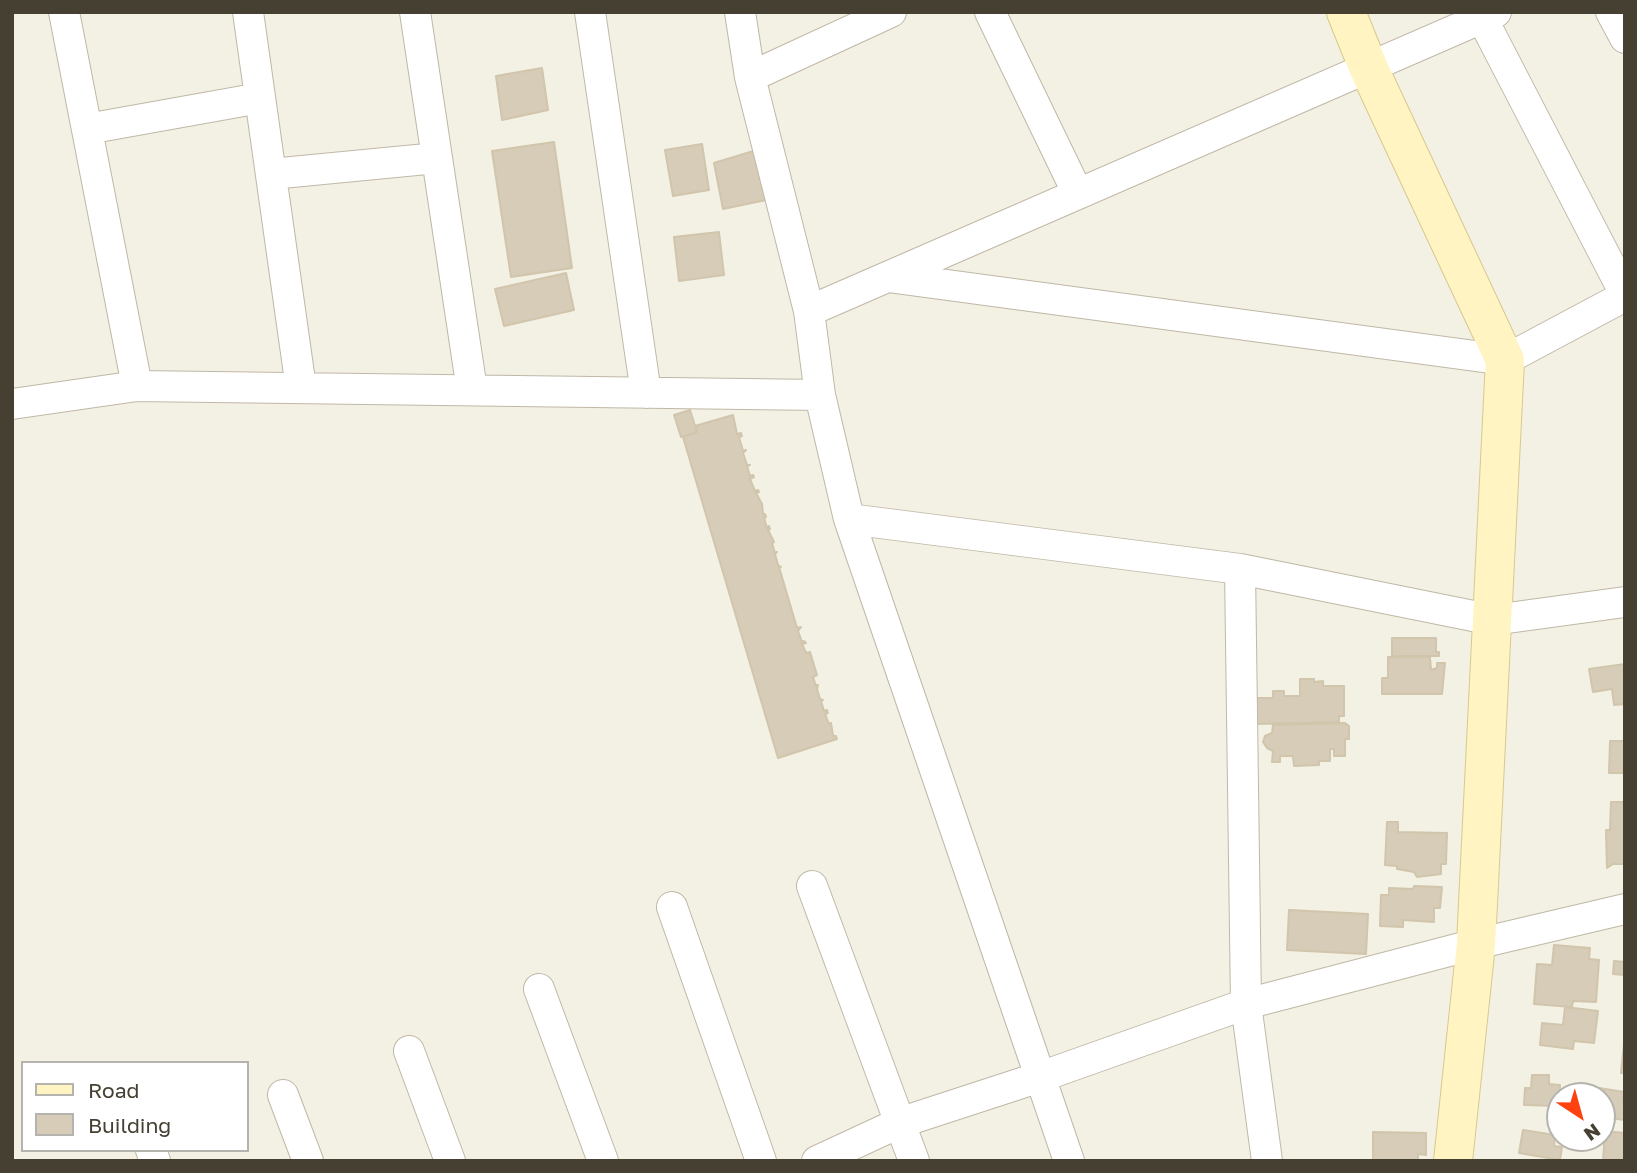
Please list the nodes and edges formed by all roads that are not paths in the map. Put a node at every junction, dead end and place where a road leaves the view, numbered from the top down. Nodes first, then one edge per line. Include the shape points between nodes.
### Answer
1 (64, 12) edge
2 (248, 12) edge
3 (415, 12) edge
4 (590, 12) edge
5 (740, 12) edge
6 (891, 12) edge
7 (990, 12) edge
8 (1346, 12) edge
9 (1611, 12) edge
10 (1489, 15) edge
11 (1625, 38) edge
12 (1369, 69) junction
13 (750, 77) junction
14 (260, 98) junction
15 (87, 129) junction
16 (437, 158) junction
17 (271, 174) junction
18 (1078, 194) junction
19 (888, 277) junction
20 (1625, 295) edge
21 (809, 311) junction
22 (1505, 360) junction
23 (137, 386) junction
24 (301, 388) junction
25 (472, 390) junction
26 (646, 393) junction
27 (820, 395) junction
28 (12, 404) edge
29 (849, 519) junction
30 (1240, 569) junction
31 (1625, 602) edge
32 (1493, 620) junction
33 (812, 886) dead end
34 (672, 907) dead end
35 (1625, 909) edge
36 (1476, 944) junction
37 (539, 989) dead end
38 (1246, 1004) junction
39 (409, 1051) dead end
40 (1040, 1077) junction
41 (283, 1095) dead end
42 (899, 1123) junction
43 (308, 1161) edge
44 (450, 1161) edge
45 (603, 1161) edge
46 (761, 1161) edge
47 (817, 1161) edge
48 (914, 1161) edge
49 (1069, 1161) edge
50 (1267, 1161) edge
51 (1453, 1161) edge

1 - 15 street
2 - 14 street
3 - 16 street
4 - 26 street
5 - 13 street
6 - 13 street
7 - 18 street
8 - 12 street
9 - 11 street
10 - 12 street
10 - 20 street
12 - 18 street
12 - 22 street
13 - 21 street
14 - 15 street
14 - 17 street
15 - 23 street
16 - 17 street
16 - 25 street
17 - 24 street
18 - 19 street
19 - 21 street
19 - 22 street
20 - 22 street
21 - 27 street
22 - 32 street
23 - 24 street
23 - 28 street
24 - 25 street
25 - 26 street
26 - 27 street
27 - 29 street
29 - 30 street
29 - 40 street
30 - 32 street
30 - 38 street
31 - 32 street
32 - 36 street
33 - 42 street
34 - 46 street
35 - 36 street
36 - 38 street
36 - 51 street
37 - 45 street
38 - 40 street
38 - 50 street
39 - 44 street
40 - 42 street
40 - 49 street
41 - 43 street
42 - 47 street
42 - 48 street

